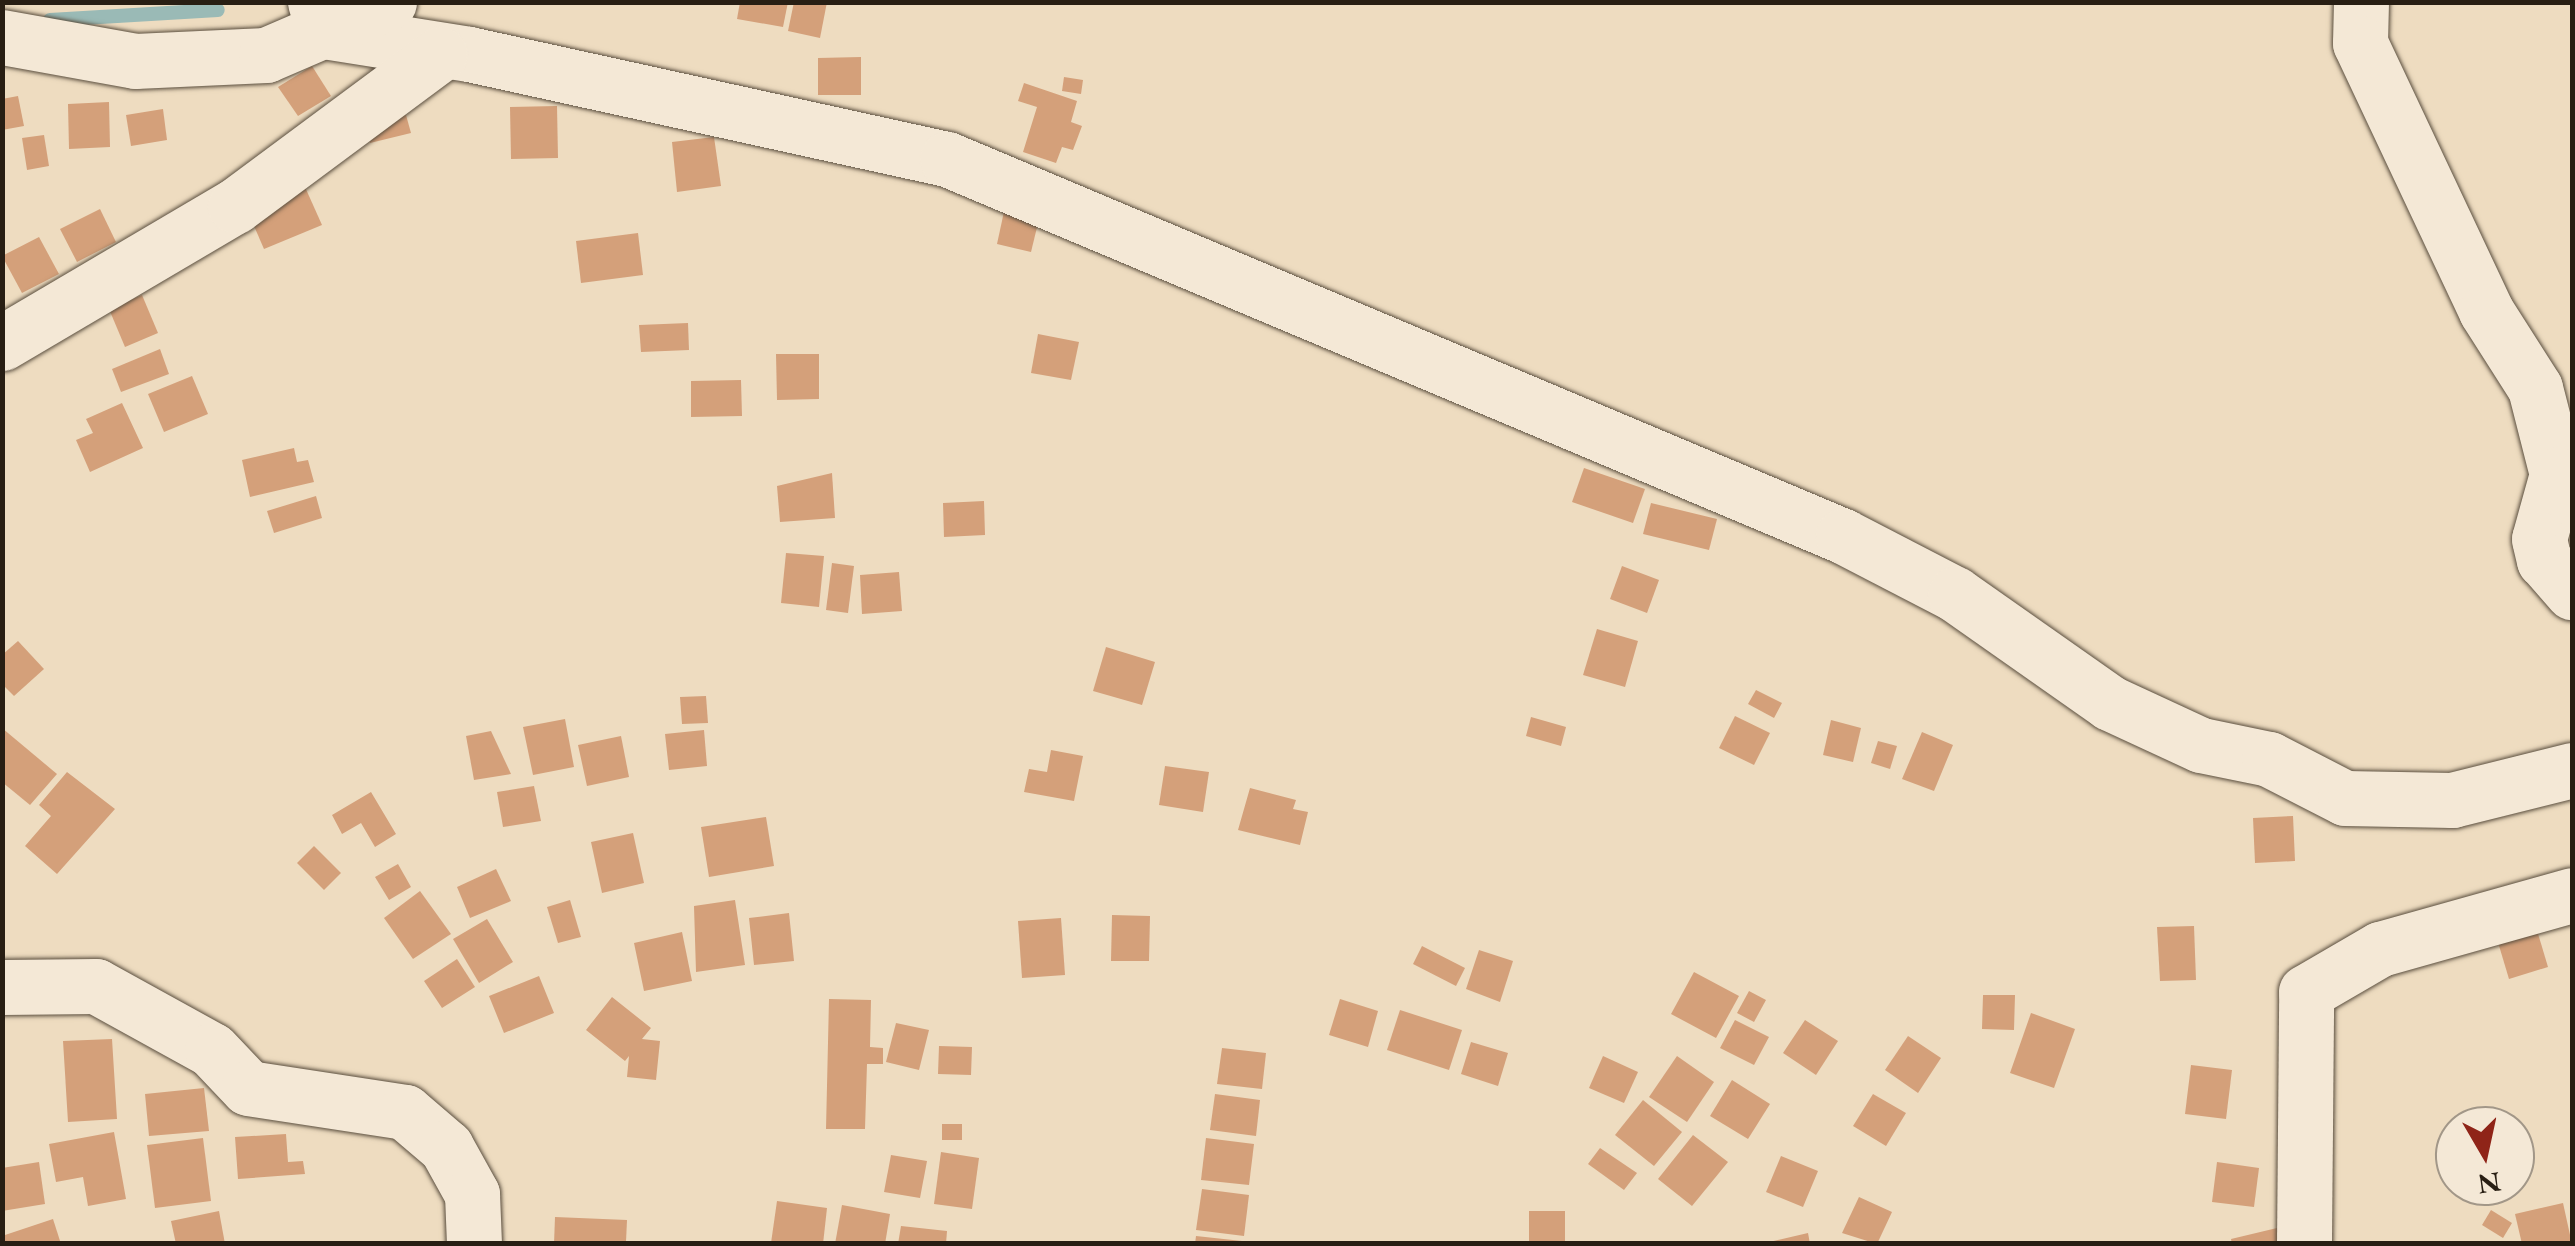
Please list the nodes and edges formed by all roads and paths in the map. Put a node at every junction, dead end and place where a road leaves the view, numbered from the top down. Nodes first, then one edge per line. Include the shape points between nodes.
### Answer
1 (389, 2) edge
2 (2361, 2) edge
3 (320, 17) edge
4 (2, 37) edge
5 (440, 54) junction
6 (2, 343) edge
7 (2572, 592) edge
8 (2572, 770) edge
9 (2572, 895) edge
10 (2, 988) edge
11 (474, 1244) edge
12 (2304, 1244) edge

1 - 3 street
2 - 7 street via 2360,43 2376,79 2486,311 2534,388 2557,474 2539,539 2544,560
3 - 4 street via 266,54 135,61
3 - 5 street
5 - 6 street via 234,206
5 - 8 street via 947,160 1843,536 1955,594 2110,703 2200,745 2269,759 2345,798 2452,800
9 - 12 street via 2380,949 2306,992
10 - 11 street via 96,986 212,1050 248,1088 406,1112 446,1147 472,1194

